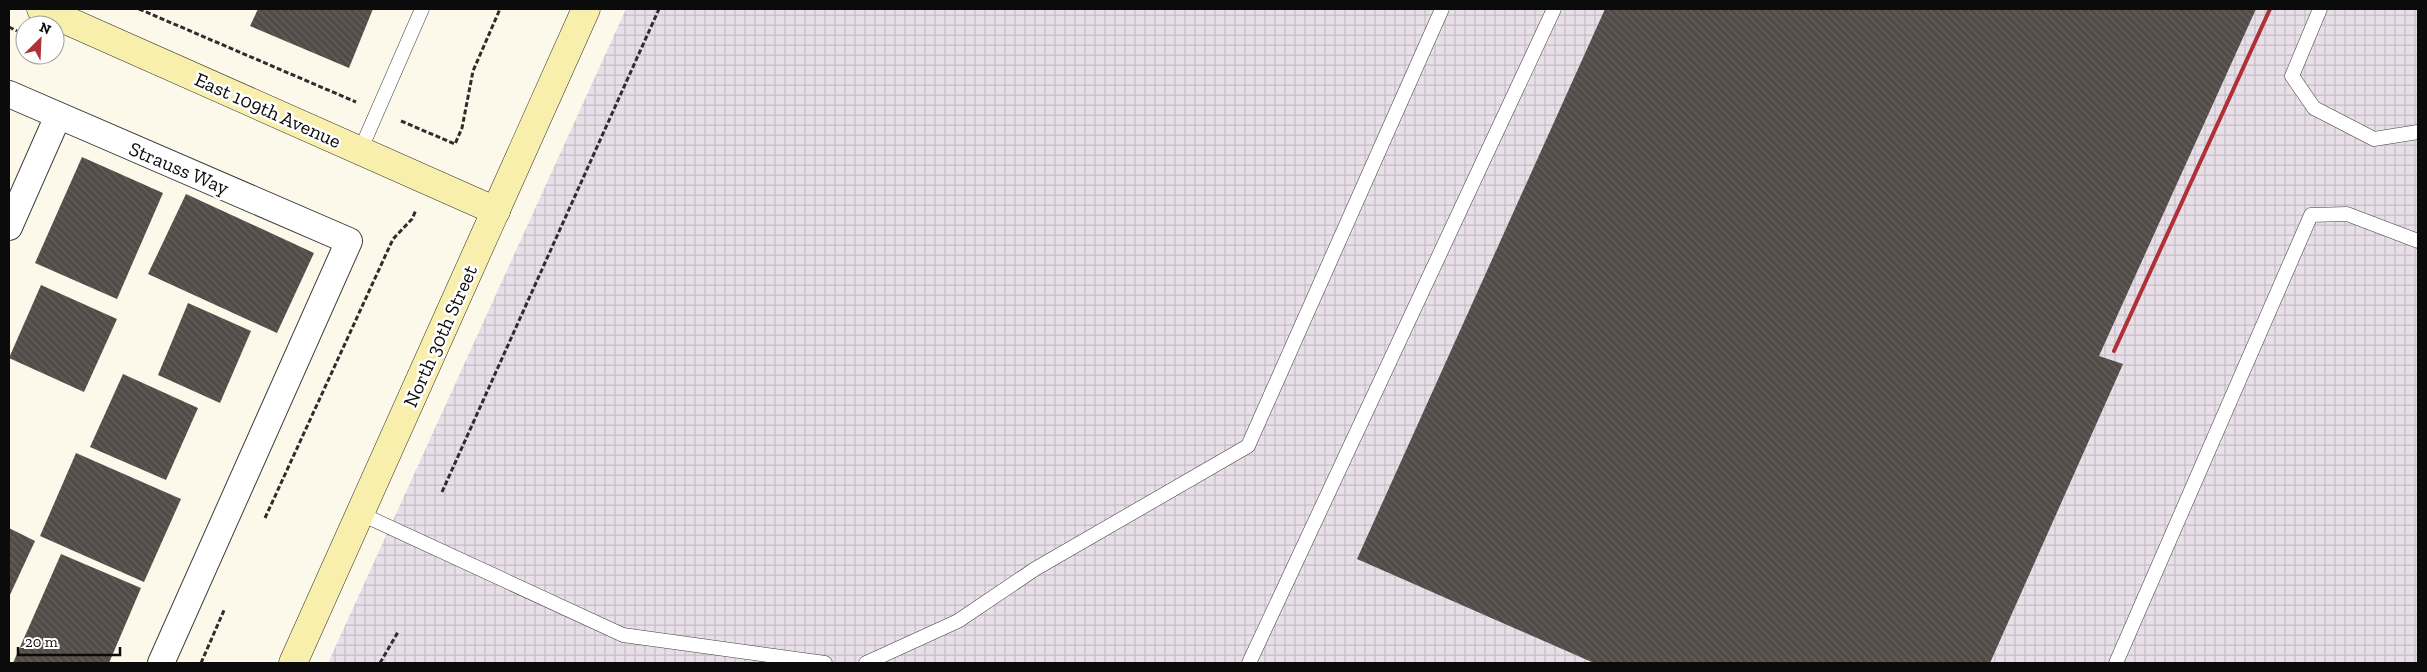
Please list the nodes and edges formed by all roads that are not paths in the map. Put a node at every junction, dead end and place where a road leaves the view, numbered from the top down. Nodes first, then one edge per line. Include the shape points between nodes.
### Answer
1 (41, 9) edge
2 (422, 9) edge
3 (586, 9) edge
4 (1442, 9) edge
5 (1554, 9) edge
6 (2320, 9) edge
7 (9, 94) edge
8 (58, 116) junction
9 (2418, 132) edge
10 (360, 151) junction
11 (496, 211) junction
12 (9, 227) edge
13 (2418, 241) edge
14 (361, 514) junction
15 (161, 663) edge
16 (292, 663) edge
17 (825, 663) edge
18 (866, 663) edge
19 (1249, 663) edge
20 (2116, 663) edge

1 - 10 main road, East 109th Avenue
2 - 10 lane
3 - 11 main road, North 30th Street
4 - 18 lane via 1248,446 1035,569 958,621
5 - 19 lane
6 - 9 lane via 2292,76 2314,108 2374,139
7 - 8 street, Strauss Way
8 - 12 street
8 - 15 street, Strauss Way via 349,241
10 - 11 main road, East 109th Avenue
11 - 14 main road, North 30th Street
13 - 20 lane via 2347,214 2311,215
14 - 16 main road, North 30th Street
14 - 17 lane via 623,635

